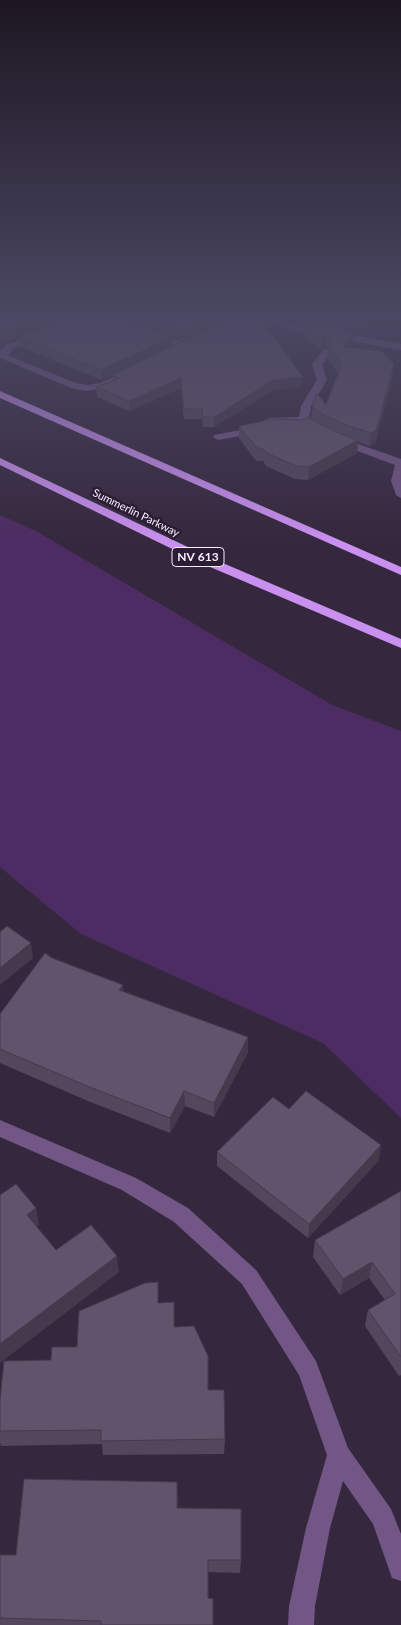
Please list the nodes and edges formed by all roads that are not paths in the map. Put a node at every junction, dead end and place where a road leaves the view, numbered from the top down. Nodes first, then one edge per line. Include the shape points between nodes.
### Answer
1 (315, 391) edge
2 (0, 394) edge
3 (304, 420) junction
4 (218, 437) dead end
5 (0, 461) edge
6 (401, 463) edge
7 (401, 495) edge
8 (401, 571) edge
9 (401, 644) edge
10 (0, 1128) edge
11 (339, 1456) junction
12 (401, 1569) edge
13 (301, 1625) edge

1 - 3 street via 306,406
2 - 8 highway
3 - 4 street via 270,421 242,433
3 - 6 street via 316,430 340,441
5 - 9 highway, Summerlin Parkway / NV 613 via 207,561
6 - 7 street via 396,480
10 - 11 street via 129,1184 181,1215 249,1277 308,1369
11 - 12 street via 383,1517
11 - 13 street via 318,1528

